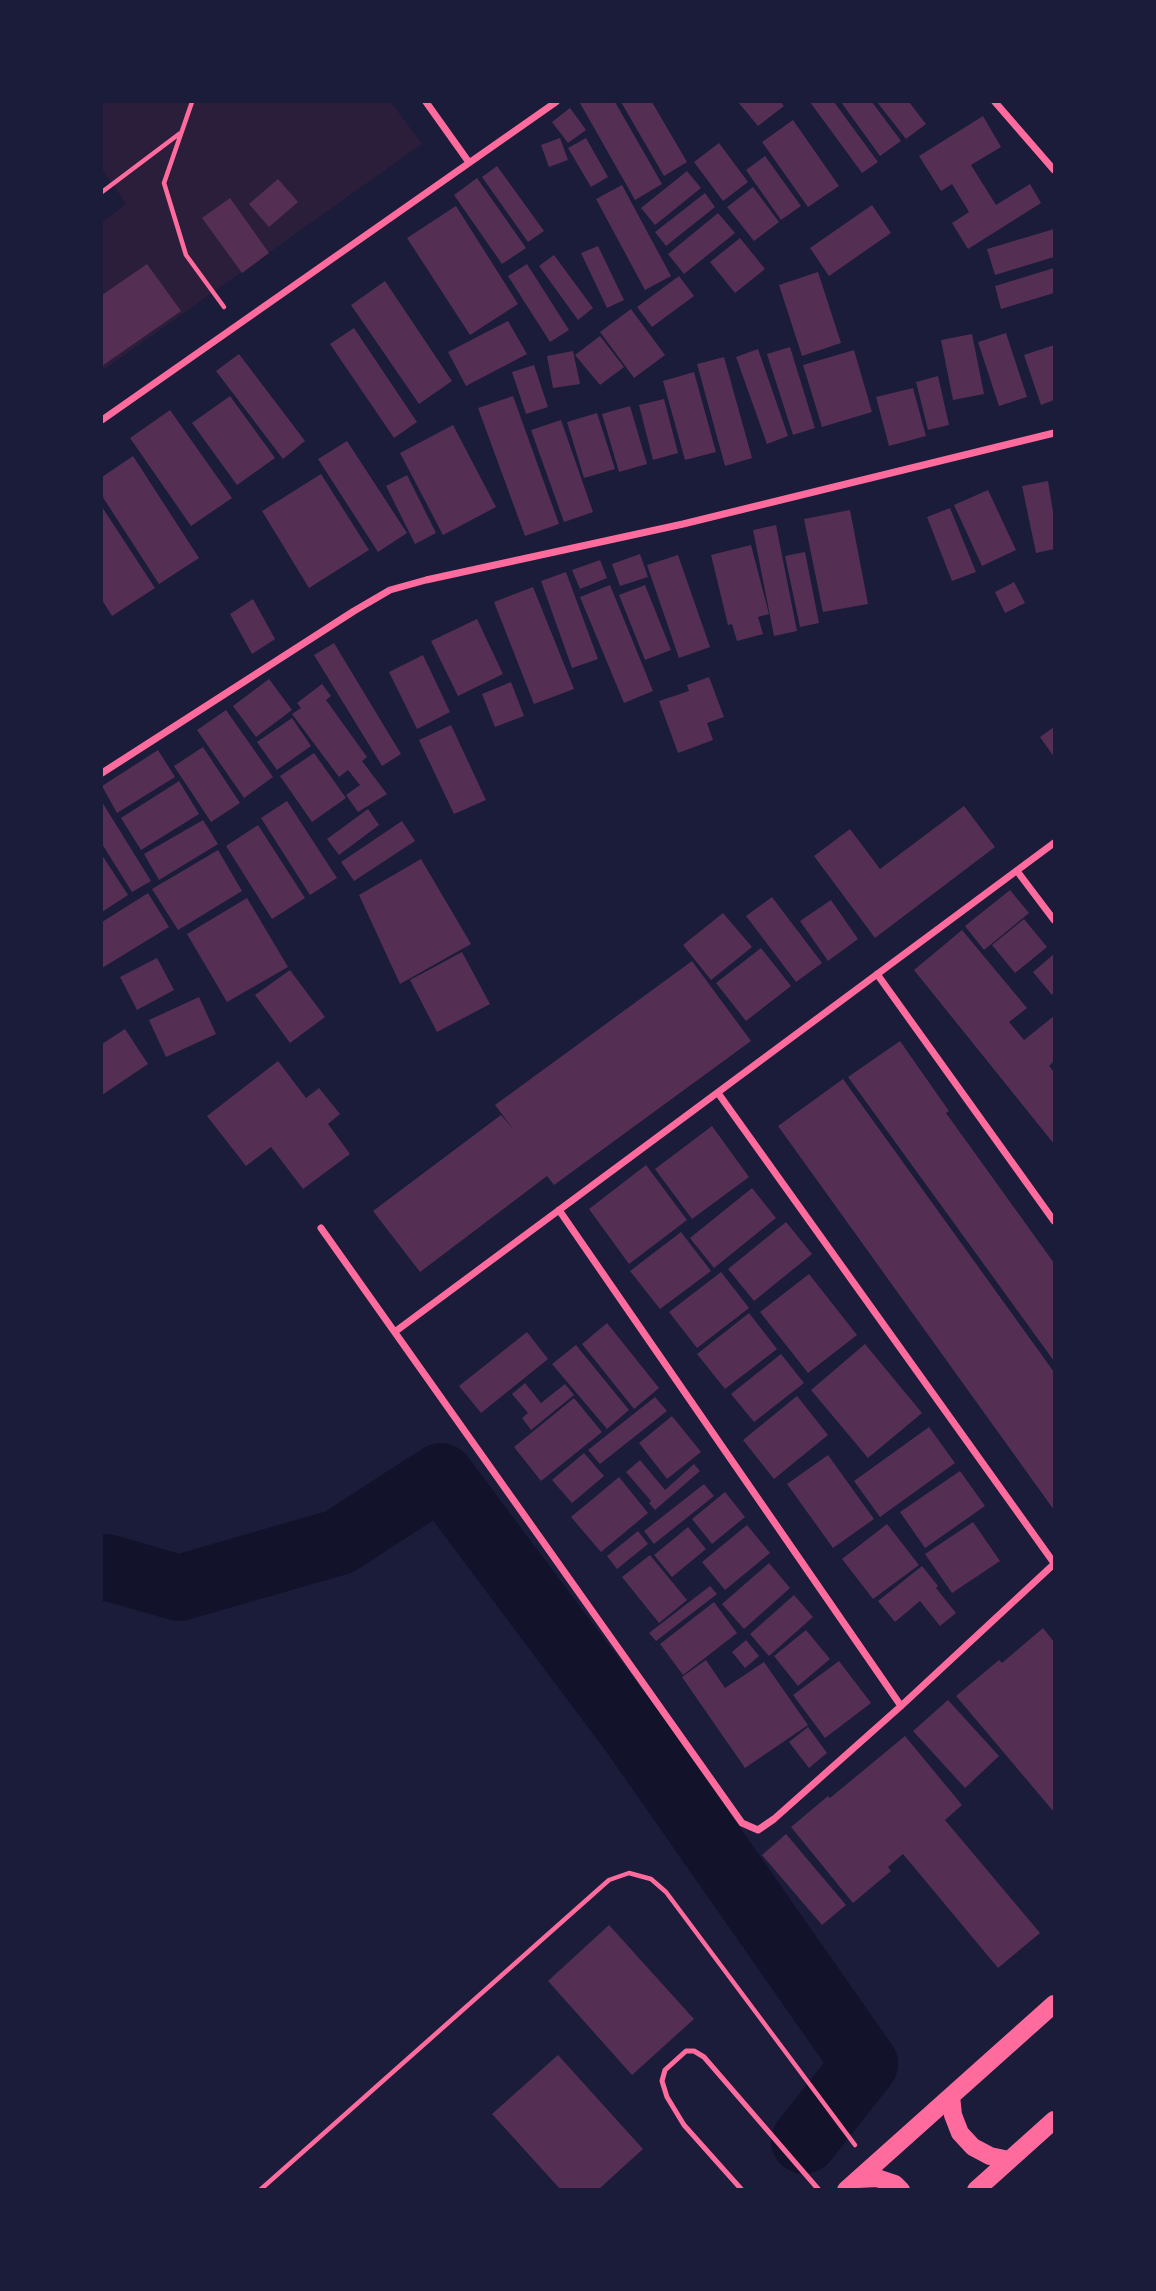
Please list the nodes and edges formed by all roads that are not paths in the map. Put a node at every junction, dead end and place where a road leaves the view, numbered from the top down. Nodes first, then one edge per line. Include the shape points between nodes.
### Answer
1 (426, 102) edge
2 (556, 102) edge
3 (995, 102) edge
4 (468, 161) junction
5 (1055, 170) edge
6 (102, 420) edge
7 (1055, 433) edge
8 (102, 772) edge
9 (1055, 842) edge
10 (1017, 871) junction
11 (1055, 920) edge
12 (877, 974) junction
13 (719, 1093) junction
14 (559, 1210) junction
15 (1055, 1221) edge
16 (321, 1228) dead end
17 (396, 1331) junction
18 (1055, 1563) edge
19 (901, 1706) junction
20 (1055, 2004) edge
21 (951, 2096) junction
22 (1055, 2120) edge
23 (1009, 2160) junction
24 (852, 2184) edge
25 (742, 2189) edge
26 (819, 2189) edge
27 (901, 2189) edge
28 (975, 2189) edge

1 - 4 street
2 - 4 street
3 - 5 street
4 - 6 street
7 - 8 street via 390,590
9 - 10 street
10 - 11 street
10 - 12 street
12 - 13 street
12 - 15 street
13 - 14 street
13 - 18 street
14 - 17 street
14 - 19 street
16 - 17 street
17 - 19 street via 742,1823 758,1830 774,1819
18 - 19 street
20 - 21 main road
21 - 23 main road via 960,2133 989,2156
21 - 24 main road
22 - 23 main road
23 - 28 main road
24 - 27 main road via 877,2178
25 - 26 lane via 684,2124 667,2097 662,2081 665,2070 686,2051 704,2057

